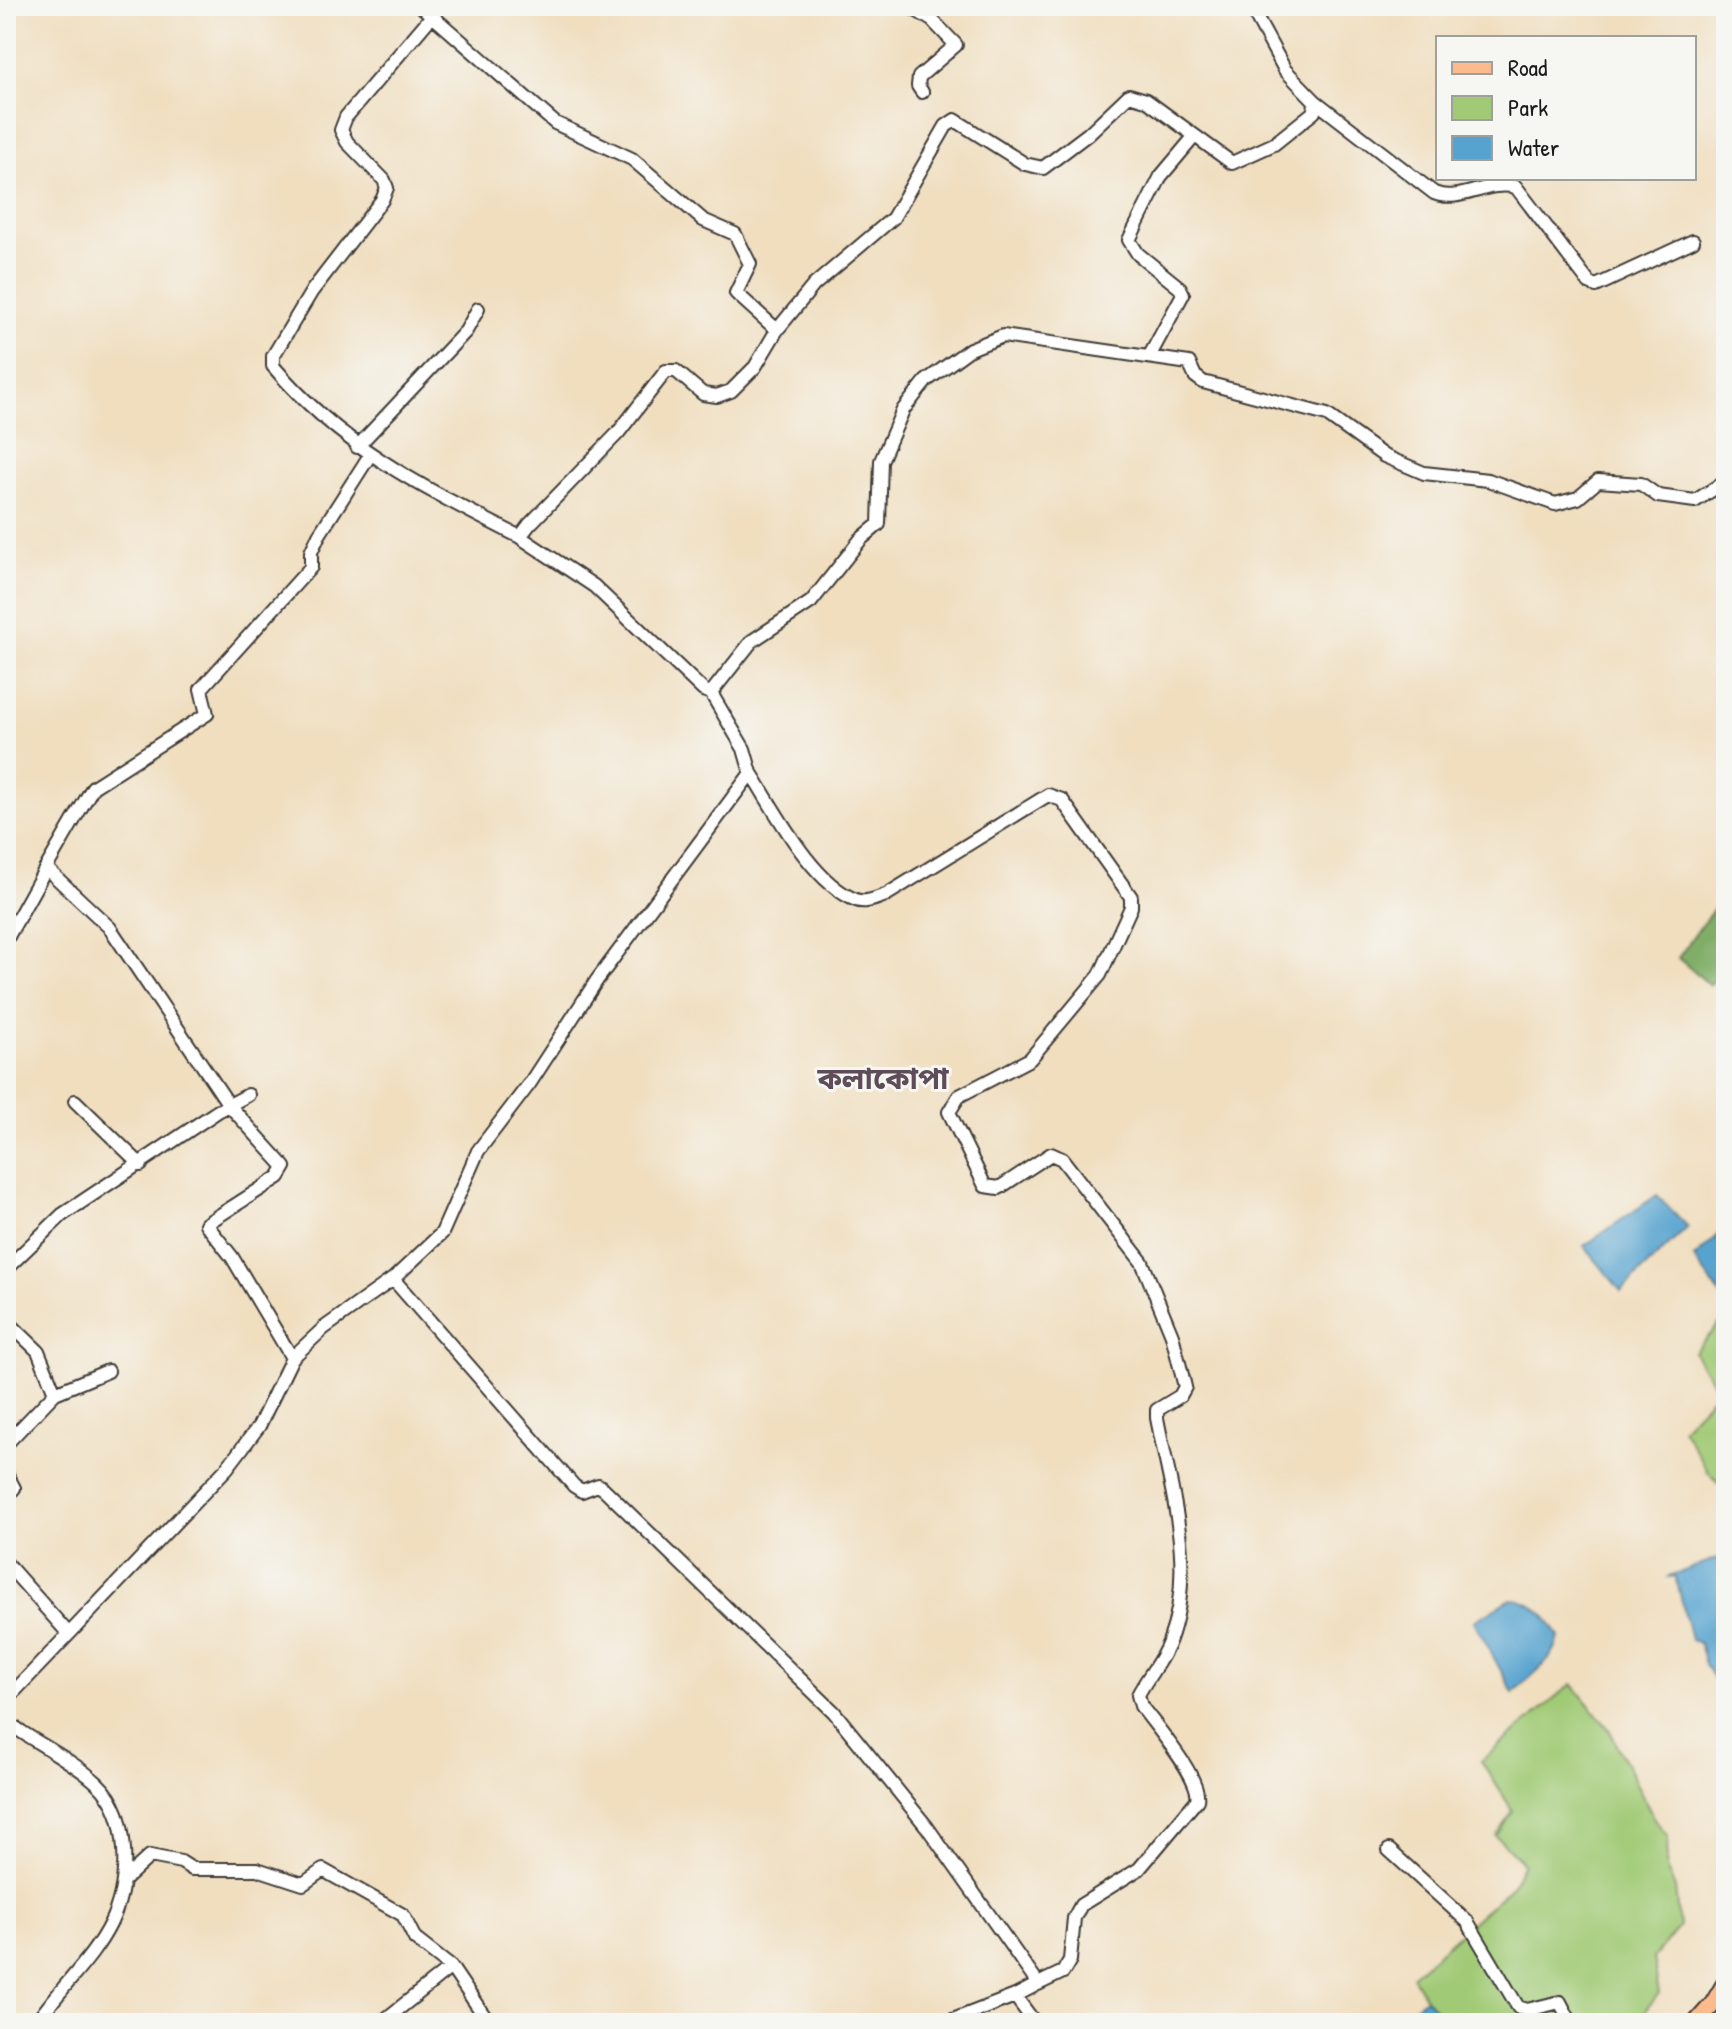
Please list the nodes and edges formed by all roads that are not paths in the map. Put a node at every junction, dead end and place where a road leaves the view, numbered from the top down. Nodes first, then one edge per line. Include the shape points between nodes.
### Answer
1 (421, 6) edge
2 (909, 6) edge
3 (1258, 6) edge
4 (431, 17) junction
5 (922, 92) dead end
6 (1315, 101) junction
7 (1193, 138) junction
8 (1693, 241) dead end
9 (478, 309) dead end
10 (777, 330) junction
11 (1149, 357) junction
12 (357, 447) junction
13 (370, 455) junction
14 (1726, 481) edge
15 (520, 537) junction
16 (711, 693) junction
17 (751, 773) junction
18 (46, 868) junction
19 (6, 940) edge
20 (248, 1095) dead end
21 (75, 1101) dead end
22 (229, 1105) junction
23 (141, 1165) junction
24 (6, 1269) edge
25 (393, 1279) junction
26 (6, 1320) edge
27 (292, 1358) junction
28 (108, 1371) dead end
29 (55, 1393) junction
30 (6, 1444) edge
31 (6, 1473) edge
32 (6, 1498) edge
33 (6, 1563) edge
34 (68, 1633) junction
35 (6, 1700) edge
36 (6, 1721) edge
37 (1389, 1850) dead end
38 (125, 1879) junction
39 (451, 1967) junction
40 (1726, 1982) edge
41 (1038, 1984) junction
42 (1015, 1996) junction
43 (36, 2023) edge
44 (381, 2023) edge
45 (489, 2023) edge
46 (945, 2023) edge
47 (1035, 2023) edge
48 (1571, 2023) edge
49 (1696, 2023) edge

1 - 4 street
2 - 5 street via 956,45 919,77
3 - 6 street via 1255,15 1279,59
4 - 10 street via 555,123 632,159 703,220 735,234 750,264 736,293
4 - 12 street via 346,117 341,130 347,142 387,188 312,291 273,356 273,366
6 - 7 street via 1314,112 1274,144 1240,162 1232,163
6 - 8 street via 1448,199 1504,183 1516,187 1596,286
7 - 10 street via 1146,100 1129,95 1043,168 1025,164 955,120 946,126 893,218 814,285
7 - 11 street via 1161,176 1129,240 1183,294
9 - 12 street via 466,331
10 - 15 street via 755,367 731,391 703,394 676,371 666,371 636,414
11 - 14 street via 1189,363 1203,382 1327,415 1384,456 1424,473 1488,480 1555,504 1578,498 1598,481 1641,484 1658,496 1695,501
11 - 16 street via 1003,336 951,360 903,410 881,461 879,524 811,602 752,641
12 - 13 street
13 - 15 street
13 - 18 street via 319,535 311,567 201,689 207,714 93,787
15 - 16 street via 594,586
16 - 17 street via 744,749
17 - 25 street via 478,1151 442,1233
17 - 41 street via 814,865 830,884 856,900 886,895 1048,795 1062,800 1131,897 1100,975 1077,1006 1030,1059 959,1096 949,1112 985,1186 992,1189 1041,1157 1062,1159 1142,1262 1172,1335 1185,1387 1157,1410 1183,1557 1181,1602 1168,1645 1138,1695 1198,1787 1197,1800 1139,1869 1081,1905 1074,1918 1070,1960 1063,1972
18 - 19 street
18 - 22 street via 110,928
20 - 22 street
21 - 23 street
22 - 23 street
22 - 27 street via 287,1170 208,1221 206,1228 232,1257
23 - 24 street via 62,1215
25 - 27 street
25 - 41 street via 574,1486 582,1491 598,1485 604,1489 834,1712 927,1827
26 - 29 street via 38,1351
27 - 34 street via 259,1426 227,1468
28 - 29 street
29 - 30 street
31 - 32 street via 14,1488
33 - 34 street
34 - 35 street
36 - 38 street via 108,1794 122,1821
37 - 48 street via 1467,1921 1518,2007 1527,2010 1560,2002
38 - 39 street via 153,1856 192,1869 257,1869 303,1884 323,1870 403,1915 415,1939
38 - 43 street via 114,1920
39 - 44 street
39 - 45 street
40 - 49 main road
41 - 42 street
42 - 46 street
42 - 47 street

